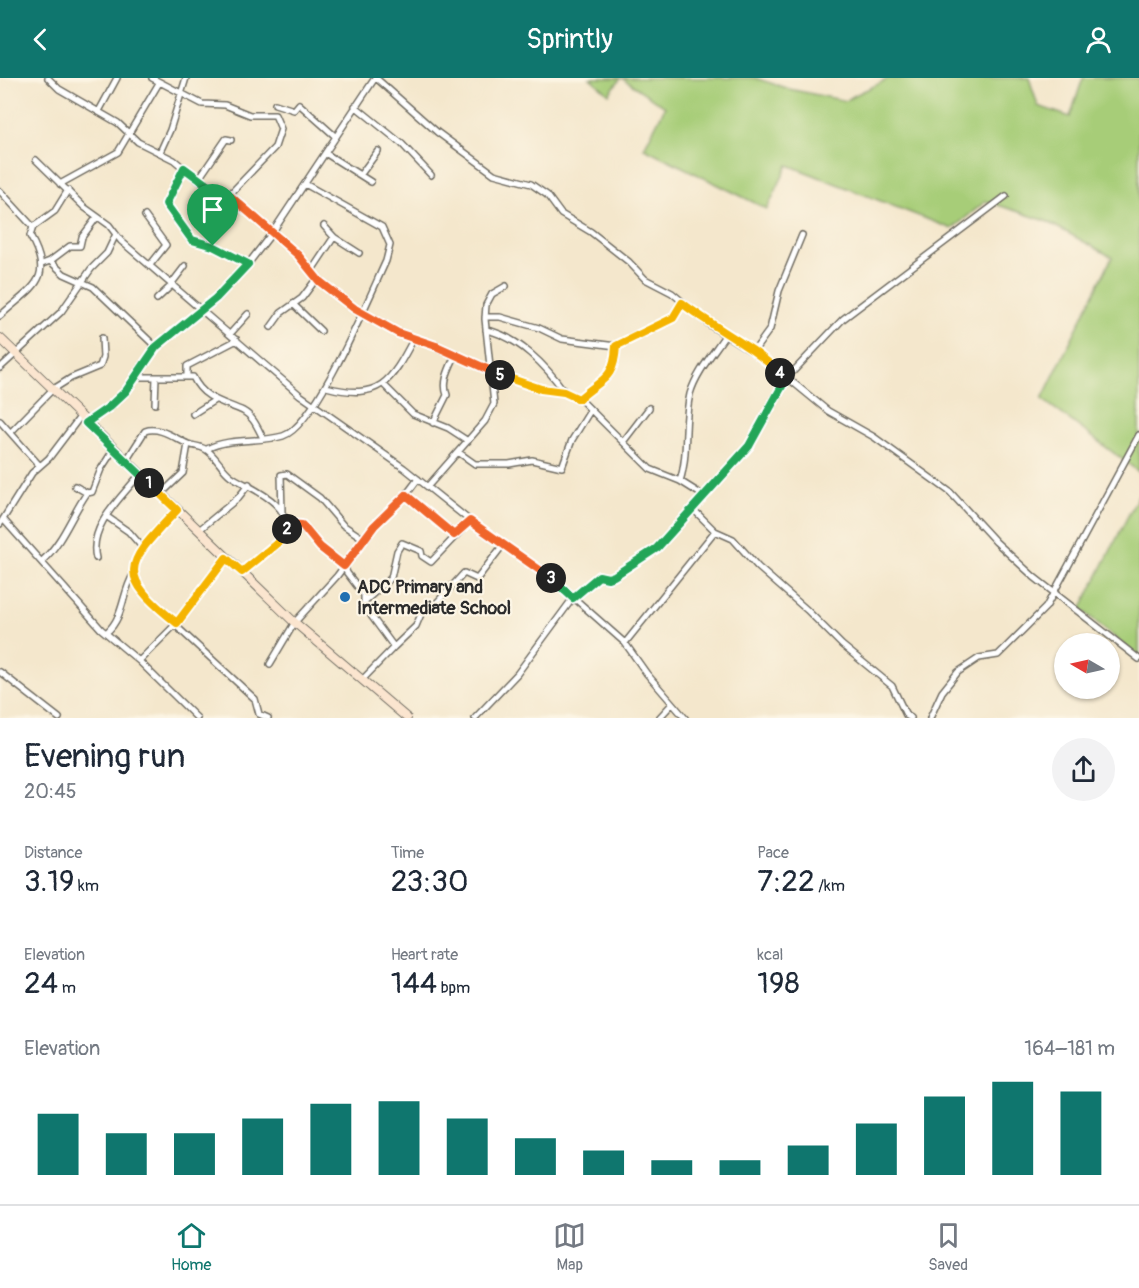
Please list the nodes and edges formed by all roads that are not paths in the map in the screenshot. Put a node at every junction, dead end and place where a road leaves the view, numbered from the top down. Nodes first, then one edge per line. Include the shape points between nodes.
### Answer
1 (48, 78) edge
2 (117, 78) edge
3 (152, 78) edge
4 (186, 78) edge
5 (375, 78) edge
6 (159, 83) junction
7 (183, 94) junction
8 (355, 106) junction
9 (99, 111) junction
10 (275, 115) junction
11 (129, 135) junction
12 (336, 137) junction
13 (231, 140) dead end
14 (378, 151) dead end
15 (160, 152) junction
16 (325, 153) junction
17 (36, 160) dead end
18 (184, 168) junction
19 (361, 174) junction
20 (431, 175) dead end
21 (198, 180) junction
22 (371, 182) dead end
23 (60, 184) junction
24 (305, 184) junction
25 (68, 190) junction
26 (0, 191) edge
27 (229, 195) junction
28 (1006, 196) dead end
29 (145, 216) dead end
30 (97, 217) junction
31 (324, 226) dead end
32 (33, 227) junction
33 (272, 233) junction
34 (116, 234) junction
35 (802, 235) dead end
36 (334, 237) junction
37 (359, 253) dead end
38 (50, 261) junction
39 (42, 264) junction
40 (248, 264) junction
41 (150, 265) junction
42 (185, 266) dead end
43 (312, 270) junction
44 (317, 278) junction
45 (83, 282) junction
46 (173, 283) junction
47 (506, 286) dead end
48 (157, 299) dead end
49 (682, 303) junction
50 (293, 304) junction
51 (200, 309) junction
52 (362, 313) junction
53 (248, 314) dead end
54 (0, 316) edge
55 (485, 317) junction
56 (271, 327) dead end
57 (486, 330) junction
58 (321, 331) dead end
59 (230, 334) junction
60 (726, 334) junction
61 (0, 338) edge
62 (102, 338) dead end
63 (414, 338) junction
64 (237, 340) junction
65 (616, 346) junction
66 (156, 347) junction
67 (754, 351) junction
68 (16, 353) junction
69 (455, 356) junction
70 (0, 368) edge
71 (490, 371) junction
72 (187, 375) junction
73 (138, 377) junction
74 (156, 377) junction
75 (786, 379) junction
76 (384, 385) junction
77 (326, 387) junction
78 (52, 390) junction
79 (564, 392) junction
80 (579, 399) junction
81 (215, 400) junction
82 (155, 404) dead end
83 (314, 404) junction
84 (649, 408) dead end
85 (590, 411) junction
86 (193, 414) dead end
87 (83, 420) junction
88 (0, 421) edge
89 (433, 423) junction
90 (12, 431) junction
91 (1139, 435) edge
92 (263, 438) junction
93 (468, 441) junction
94 (623, 442) junction
95 (188, 444) junction
96 (114, 449) junction
97 (207, 449) junction
98 (458, 452) junction
99 (126, 460) junction
100 (39, 465) junction
101 (140, 474) junction
102 (418, 479) junction
103 (680, 481) junction
104 (249, 484) junction
105 (75, 486) dead end
106 (428, 486) junction
107 (87, 493) junction
108 (160, 494) junction
109 (406, 495) junction
110 (704, 496) junction
111 (0, 507) edge
112 (693, 509) junction
113 (177, 510) junction
114 (7, 512) junction
115 (282, 512) junction
116 (106, 516) junction
117 (470, 521) junction
118 (2, 522) edge
119 (288, 524) junction
120 (199, 531) junction
121 (715, 531) junction
122 (454, 535) junction
123 (364, 538) junction
124 (503, 545) junction
125 (143, 548) junction
126 (96, 558) dead end
127 (226, 558) junction
128 (42, 561) junction
129 (344, 566) junction
130 (242, 572) junction
131 (133, 575) junction
132 (1054, 592) junction
133 (573, 598) junction
134 (364, 602) junction
135 (295, 622) junction
136 (176, 624) junction
137 (107, 632) junction
138 (625, 643) junction
139 (394, 647) junction
140 (1139, 659) edge
141 (139, 661) junction
142 (270, 664) dead end
143 (0, 672) edge
144 (362, 680) junction
145 (672, 704) junction
146 (402, 716) edge
147 (60, 718) edge
148 (197, 718) edge
149 (268, 718) edge
150 (475, 718) edge
151 (659, 718) edge
152 (685, 718) edge
153 (911, 718) edge
154 (930, 718) edge

1 - 9 street via 59,89
2 - 9 street
3 - 6 street
4 - 7 street
5 - 8 street
5 - 49 street via 437,132 494,174 531,184 547,195 561,214 591,232 645,279
6 - 7 street
6 - 11 street
7 - 10 street via 202,104
7 - 15 street
8 - 12 street
8 - 20 street via 402,144
9 - 11 street
10 - 12 street via 274,103 294,110 299,104
10 - 27 street via 281,129 275,147
11 - 15 street
11 - 23 street via 117,152
12 - 16 street
13 - 21 street via 220,147
14 - 19 street
15 - 18 street
16 - 19 street
16 - 24 street
17 - 23 street
18 - 21 street
18 - 40 street via 166,204 184,232 192,240
19 - 22 street
21 - 27 street
23 - 25 street
24 - 33 street
24 - 52 street via 382,227 390,245
25 - 30 street
25 - 32 street via 55,211
26 - 32 street
27 - 33 street
28 - 75 street via 843,319
29 - 41 street via 166,245
30 - 34 street
30 - 38 street via 80,246 70,246
31 - 36 street
32 - 39 street via 30,236
33 - 40 street
33 - 43 street
34 - 41 street
34 - 45 street via 107,253
35 - 67 street via 779,291 770,329
36 - 37 street
36 - 43 street
38 - 39 street
38 - 45 street via 64,274
39 - 54 street via 36,284
40 - 51 street
41 - 46 street
42 - 46 street
43 - 44 street
44 - 50 street
44 - 52 street
45 - 66 street
45 - 68 street via 61,312
46 - 48 street
46 - 51 street
47 - 55 street via 492,294
49 - 60 street
49 - 65 street via 673,318
50 - 56 street
50 - 58 street
51 - 59 street
51 - 66 street
52 - 63 street
52 - 77 street
53 - 59 street
55 - 57 street
55 - 65 street via 539,328 562,339
57 - 71 street
57 - 79 street via 510,340 537,359
59 - 64 street
60 - 67 street
60 - 103 street via 691,393 684,443 686,462
61 - 68 main road
62 - 78 street via 100,366
63 - 69 street
63 - 76 street via 397,371
64 - 72 street via 187,366
64 - 83 street
65 - 80 street via 610,376
66 - 73 street
67 - 75 street
68 - 70 street
68 - 78 main road
69 - 71 street
69 - 89 street via 447,374 447,395
71 - 79 street via 541,389
71 - 93 street via 494,404
72 - 74 street
72 - 81 street via 198,390
73 - 74 street
73 - 87 street via 109,407
74 - 82 street
75 - 110 street via 749,446
75 - 132 street via 950,492 996,542
76 - 77 street via 368,392
76 - 89 street via 413,414
77 - 83 street
78 - 87 main road
78 - 90 street
79 - 80 street
80 - 85 street
81 - 86 street
81 - 92 street via 243,411
83 - 92 street via 284,436
83 - 102 street
84 - 94 street
85 - 94 street
85 - 98 street via 562,466 532,460 475,464
87 - 96 main road
87 - 100 street
88 - 90 street
89 - 93 street
90 - 100 street
91 - 132 street
92 - 97 street via 218,443
93 - 98 street
94 - 103 street via 650,469
95 - 97 street
95 - 99 street via 150,429
95 - 108 street via 183,473
96 - 99 main road
96 - 107 street via 92,492
97 - 104 street via 232,476
98 - 106 street
99 - 101 main road
100 - 114 street
101 - 108 main road
101 - 116 street
102 - 106 street
102 - 109 street
103 - 110 street
104 - 115 street
104 - 120 street
105 - 107 street
106 - 117 street
107 - 128 street via 63,537
108 - 113 main road
109 - 122 street
109 - 123 street
110 - 112 street
111 - 114 street
112 - 121 street
112 - 133 street via 657,548 614,576 599,576
113 - 120 main road
113 - 125 street
114 - 118 street
115 - 119 street
115 - 123 street via 281,476 287,474 320,498 343,525
116 - 125 street
116 - 126 street via 97,533
117 - 122 street
117 - 124 street
118 - 128 street
119 - 129 street via 302,525 320,547
119 - 130 street via 287,535
120 - 127 main road
121 - 138 street
121 - 153 street via 733,539 842,645 892,686
122 - 134 street via 431,562 421,551 402,543 391,578
123 - 129 street
124 - 133 street via 548,575
124 - 139 street via 477,579 464,573 432,608 424,607 416,626
125 - 131 street via 136,556
127 - 130 main road
127 - 136 street
128 - 137 street
129 - 134 street via 364,595
129 - 135 street
130 - 135 main road
131 - 136 street via 145,596
131 - 137 street via 126,586 120,613
132 - 140 street
132 - 154 street via 1046,608 998,655 979,658 958,672 942,692
133 - 138 street
133 - 150 street via 517,674
134 - 139 street
135 - 142 street
135 - 144 main road
136 - 141 street
136 - 149 street via 255,699 259,714
137 - 141 street
138 - 145 street
139 - 144 street
141 - 148 street
143 - 147 street
144 - 146 main road
145 - 151 street
145 - 152 street

